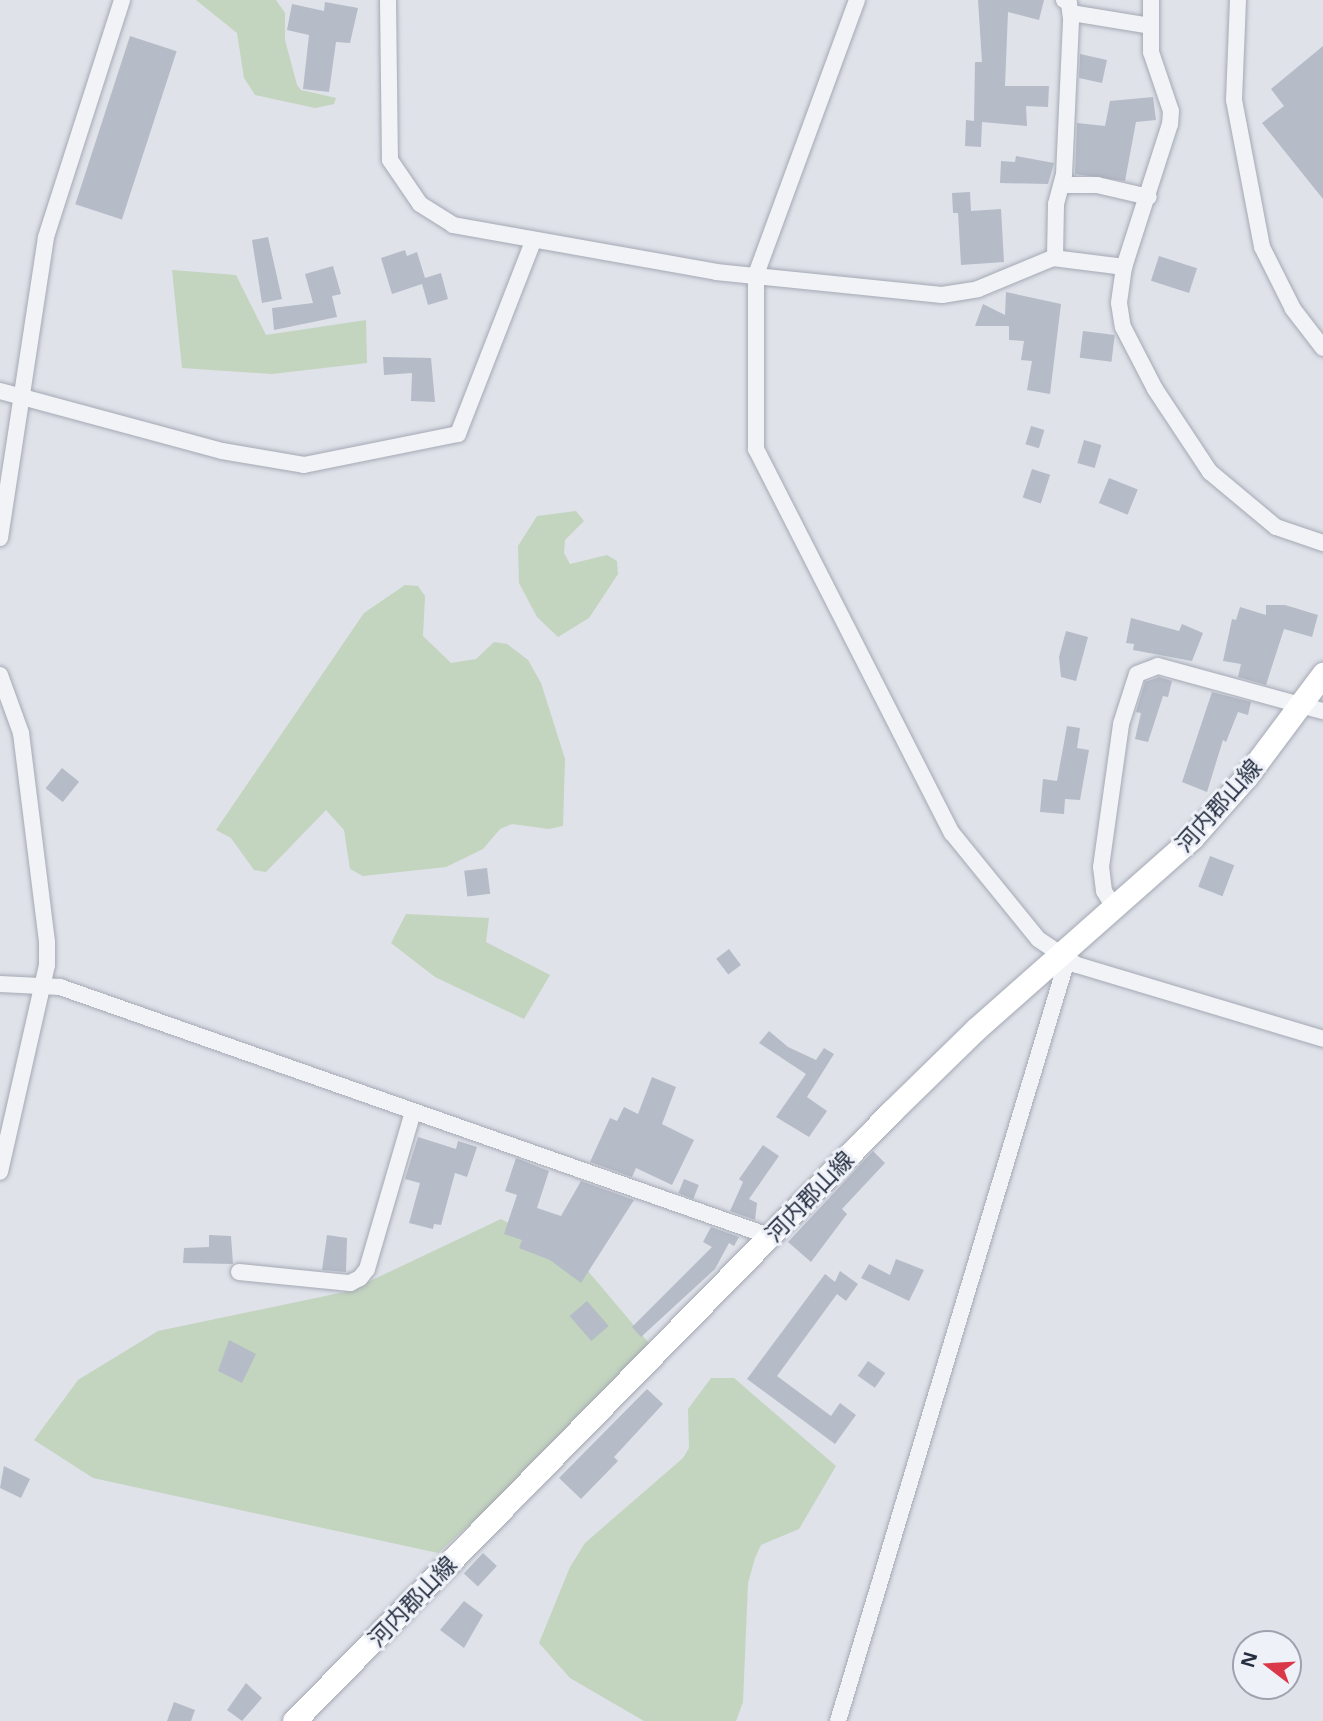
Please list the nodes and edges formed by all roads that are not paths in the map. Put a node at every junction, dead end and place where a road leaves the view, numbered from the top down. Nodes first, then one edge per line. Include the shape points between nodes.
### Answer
1 (122, 0) edge
2 (388, 0) edge
3 (857, 0) edge
4 (1151, 0) edge
5 (1238, 0) edge
6 (1067, 6) edge
7 (1150, 26) junction
8 (1062, 184) junction
9 (1149, 197) junction
10 (533, 242) junction
11 (1055, 257) junction
12 (1124, 267) junction
13 (756, 275) junction
14 (1323, 348) edge
15 (0, 391) edge
16 (23, 399) junction
17 (0, 538) edge
18 (1323, 543) edge
19 (1323, 674) edge
20 (0, 675) edge
21 (1300, 707) junction
22 (1323, 711) edge
23 (1114, 907) junction
24 (1063, 958) junction
25 (42, 983) junction
26 (0, 984) edge
27 (1323, 1038) edge
28 (413, 1112) junction
29 (0, 1172) edge
30 (769, 1237) junction
31 (239, 1272) dead end
32 (294, 1721) edge
33 (838, 1721) edge

1 - 16 street via 46,237
2 - 10 street via 387,146 405,187 420,204 453,225
3 - 13 street
4 - 7 street
5 - 14 street via 1234,100 1262,247 1293,309
6 - 7 street
6 - 8 street
7 - 9 street via 1151,52 1171,111
8 - 9 street via 1097,185
8 - 11 street via 1056,204
9 - 12 street
10 - 13 street
10 - 16 street via 458,434 319,466 304,465 222,451
11 - 12 street
11 - 13 street via 978,289 942,295
12 - 18 street via 1119,303 1127,338 1210,472 1276,527
13 - 24 street via 756,449 952,833 1038,939
15 - 16 street
16 - 17 street
19 - 21 main road, 河内郡山線
20 - 25 street via 21,733 35,820 47,942
21 - 22 street
21 - 23 main road, 河内郡山線 via 1192,838
21 - 23 street via 1158,666 1137,674 1121,724 1101,867 1104,891
23 - 24 main road, 河内郡山線
24 - 27 street
24 - 30 main road, 河内郡山線 via 976,1029
24 - 33 street
25 - 26 street
25 - 28 street
25 - 29 street
28 - 30 street
28 - 31 street via 367,1269 360,1278 349,1283
30 - 32 main road, 河内郡山線

